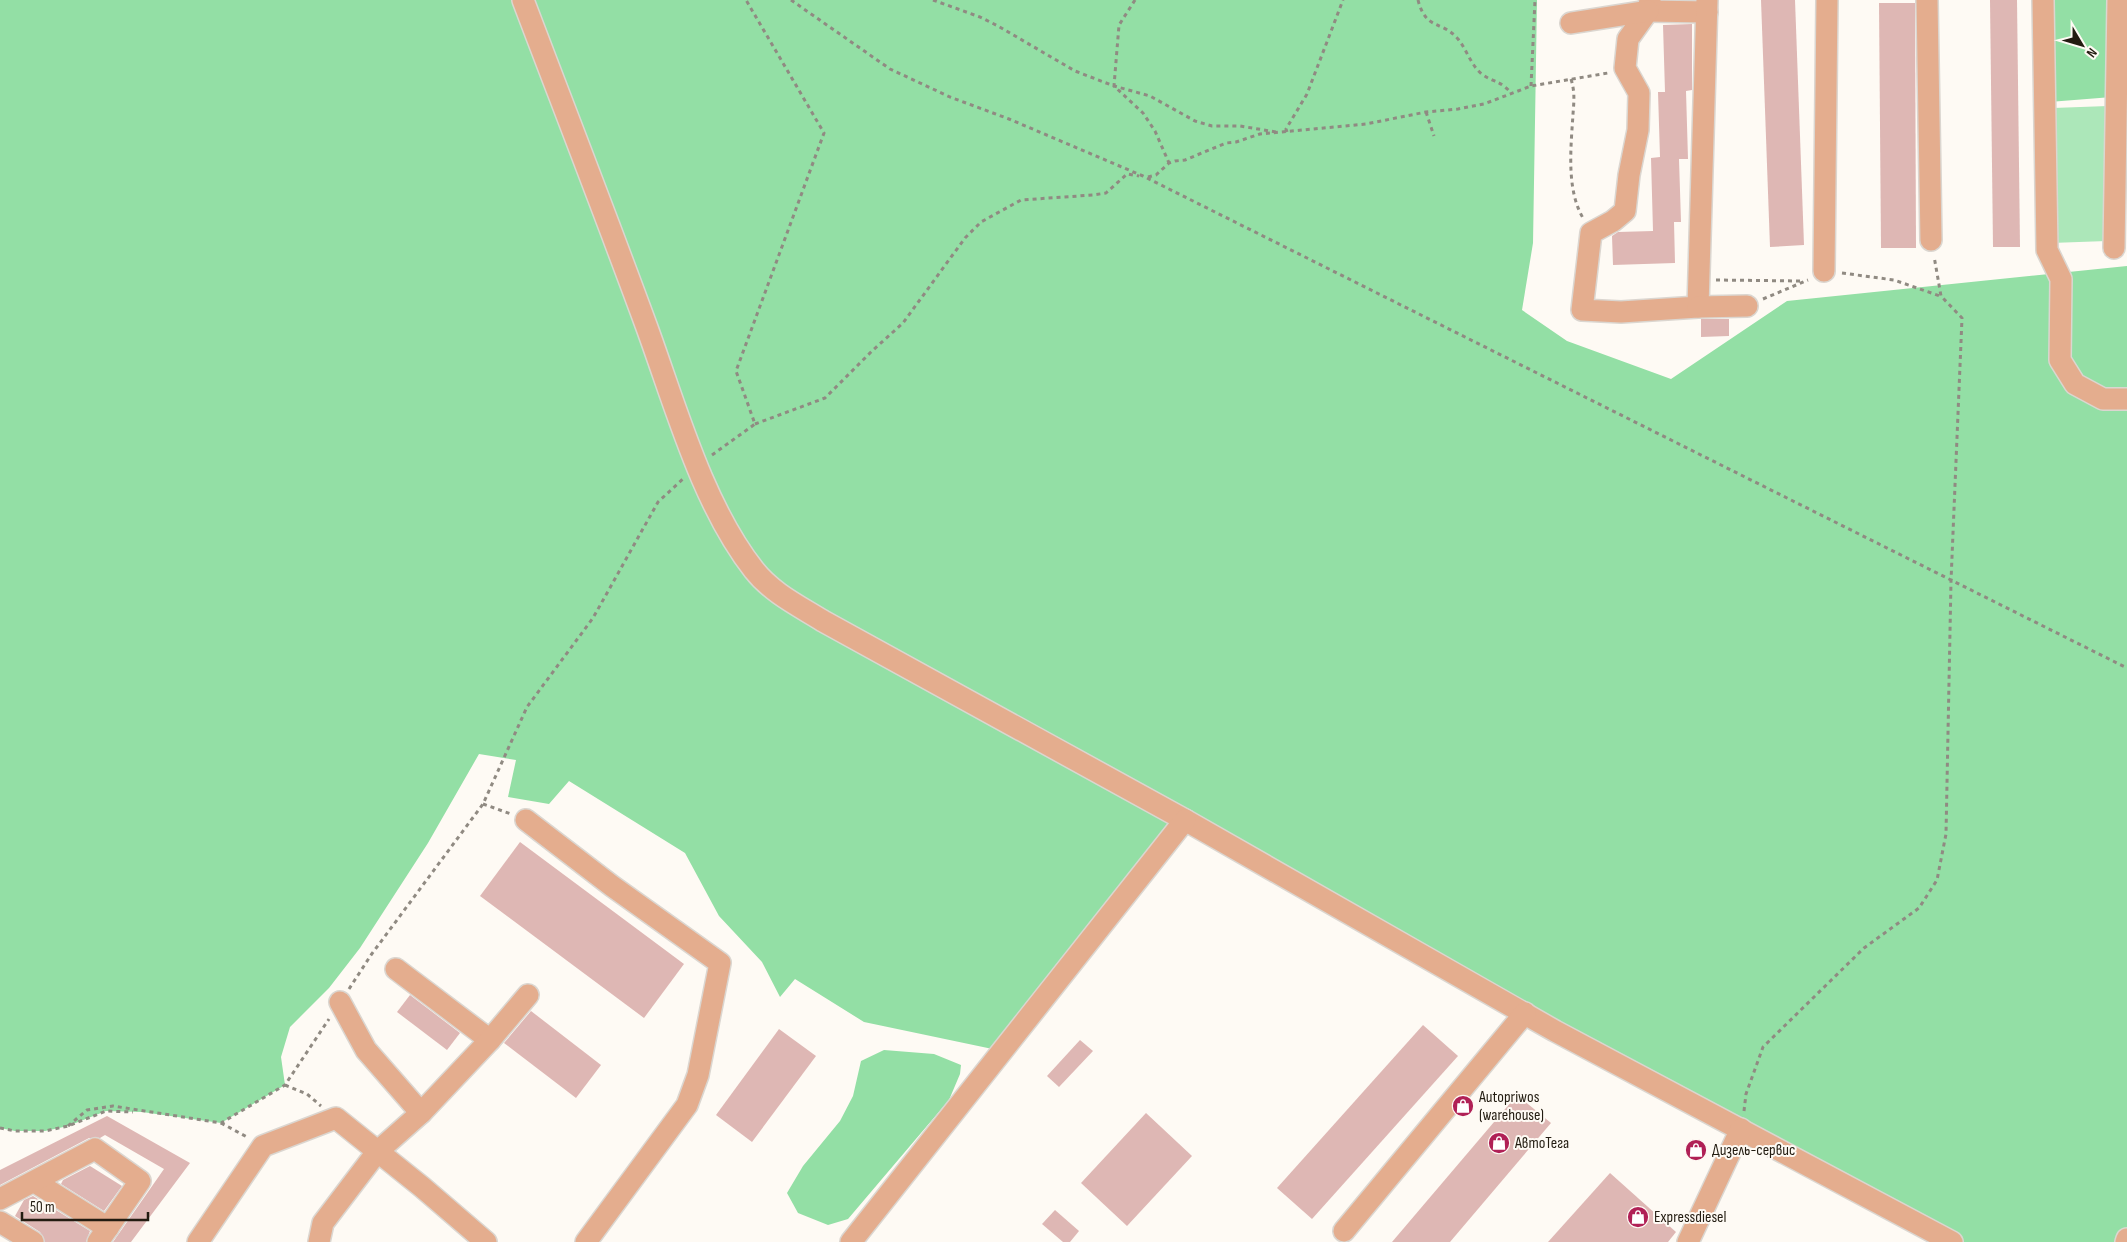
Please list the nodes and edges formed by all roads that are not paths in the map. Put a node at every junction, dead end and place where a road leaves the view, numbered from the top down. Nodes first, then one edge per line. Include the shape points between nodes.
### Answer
1 (523, 0) edge
2 (1827, 0) edge
3 (1927, 0) edge
4 (2043, 0) edge
5 (2118, 0) edge
6 (1649, 6) edge
7 (1707, 6) edge
8 (1571, 23) dead end
9 (1931, 240) road end
10 (2114, 248) dead end
11 (1824, 271) road end
12 (1747, 306) road end
13 (1698, 307) junction
14 (2127, 399) edge
15 (526, 820) road end
16 (1185, 820) junction
17 (396, 969) dead end
18 (528, 995) dead end
19 (340, 1002) road end
20 (1525, 1013) junction
21 (490, 1040) junction
22 (420, 1113) junction
23 (1741, 1128) junction
24 (377, 1152) junction
25 (35, 1182) junction
26 (0, 1199) edge
27 (0, 1222) edge
28 (1344, 1231) dead end
29 (103, 1235) edge
30 (33, 1242) edge
31 (198, 1242) edge
32 (319, 1242) edge
33 (486, 1242) edge
34 (586, 1242) edge
35 (851, 1242) edge
36 (1688, 1242) edge
37 (1952, 1242) edge

1 - 16 street via 697,465 738,547 761,578 823,622
2 - 11 street
3 - 9 street
4 - 14 street via 2046,250 2061,279 2060,360 2075,384 2103,399
5 - 10 street
6 - 7 street
6 - 8 street
6 - 13 street via 1628,39 1625,68 1639,93 1638,130 1626,211 1591,233 1582,310 1621,312
7 - 13 street
12 - 13 street
15 - 34 street via 720,963 698,1075 687,1105
16 - 20 street
16 - 35 street
17 - 21 street
18 - 21 street
19 - 22 street via 366,1050
20 - 23 street
20 - 28 street
21 - 22 street
22 - 24 street
23 - 36 street
23 - 37 street
24 - 31 street via 336,1118 263,1146
24 - 32 street via 323,1223
24 - 33 street
25 - 26 street
25 - 29 street
25 - 29 street via 95,1149 140,1180
27 - 30 street

